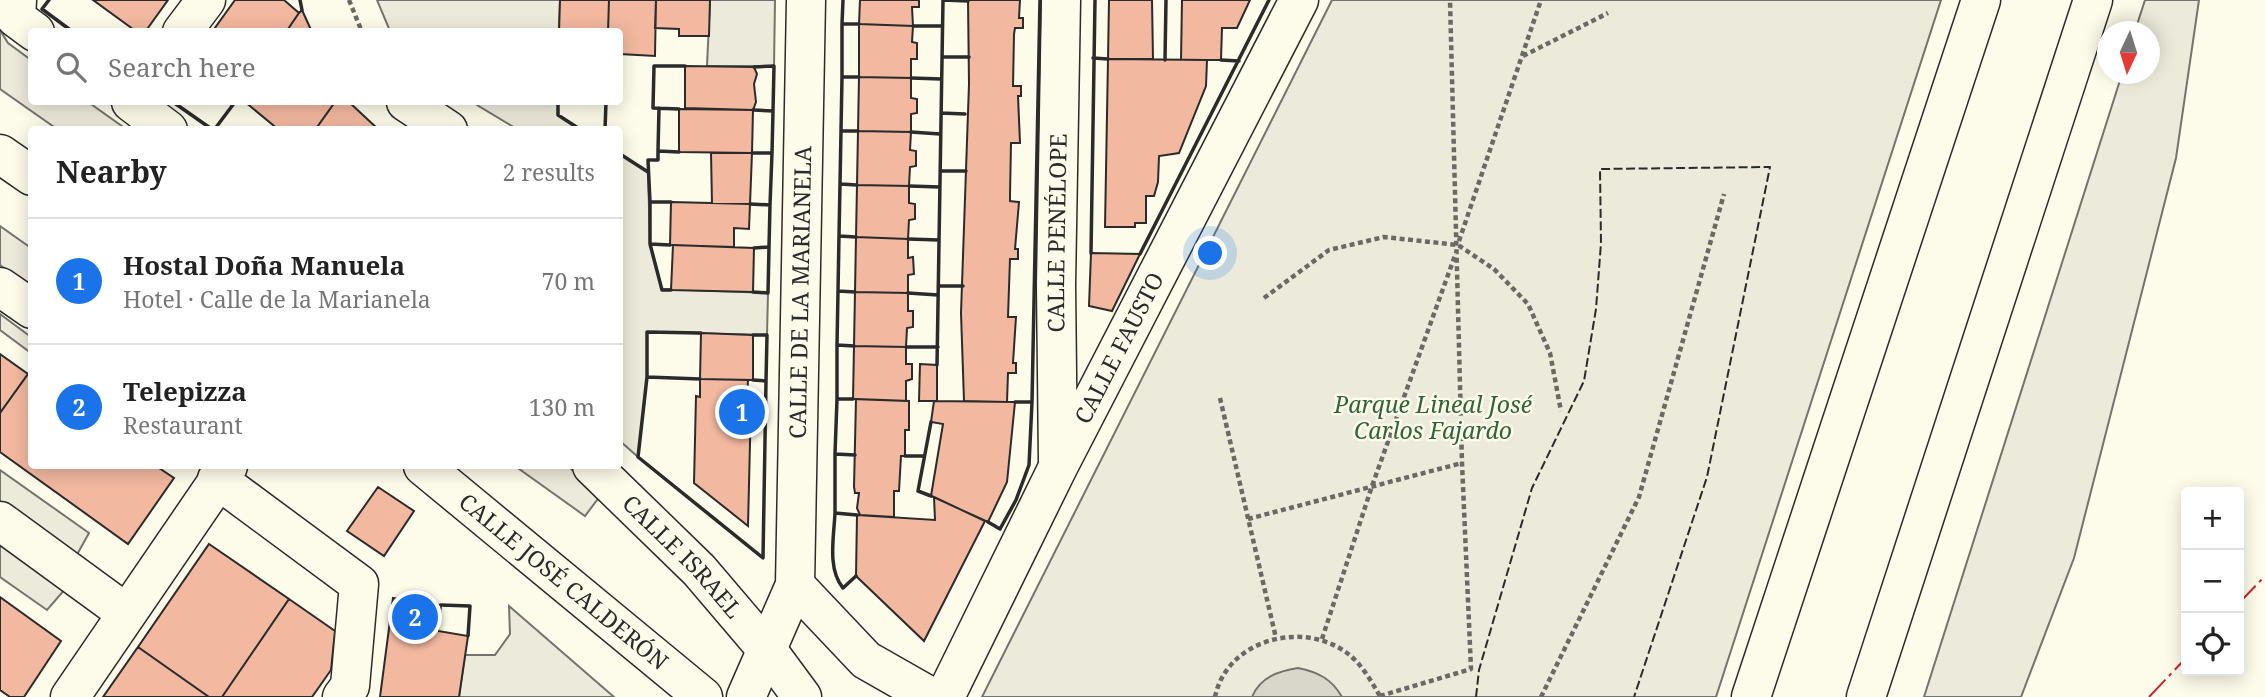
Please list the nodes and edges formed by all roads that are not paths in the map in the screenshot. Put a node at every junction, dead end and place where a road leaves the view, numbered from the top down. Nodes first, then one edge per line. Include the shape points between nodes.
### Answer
1 (18, 0) edge
2 (206, 0) edge
3 (806, 0) edge
4 (1062, 0) edge
5 (1299, 0) edge
6 (1981, 0) edge
7 (2093, 0) edge
8 (30, 28) edge
9 (184, 28) edge
10 (135, 105) edge
11 (410, 105) edge
12 (162, 126) edge
13 (442, 126) edge
14 (0, 153) edge
15 (28, 173) edge
16 (0, 287) edge
17 (28, 306) edge
18 (1058, 467) junction
19 (427, 469) edge
20 (595, 469) edge
21 (222, 472) edge
22 (0, 521) edge
23 (795, 585) junction
24 (126, 612) junction
25 (768, 651) junction
26 (70, 697) edge
27 (342, 697) edge
28 (703, 697) edge
29 (746, 697) edge
30 (802, 697) edge
31 (931, 697) edge
32 (945, 697) edge
33 (1751, 697) edge
34 (1866, 697) edge

1 - 8 street via 16,18
2 - 9 street
3 - 23 street, CALLE DE LA MARIANELA
4 - 18 street, CALLE PENÉLOPE via 1056,285
5 - 18 street, CALLE FAUSTO
6 - 33 street
7 - 34 street
10 - 12 street
11 - 13 street
14 - 15 street
16 - 17 street
18 - 32 street, CALLE FAUSTO
19 - 28 street, CALLE JOSÉ CALDERÓN
20 - 25 street, CALLE ISRAEL via 699,570
21 - 24 street
21 - 27 street via 359,584 350,686
22 - 24 street
23 - 25 street
23 - 31 street via 866,660
24 - 26 street
25 - 29 street
25 - 30 street, CALLE ISRAEL

